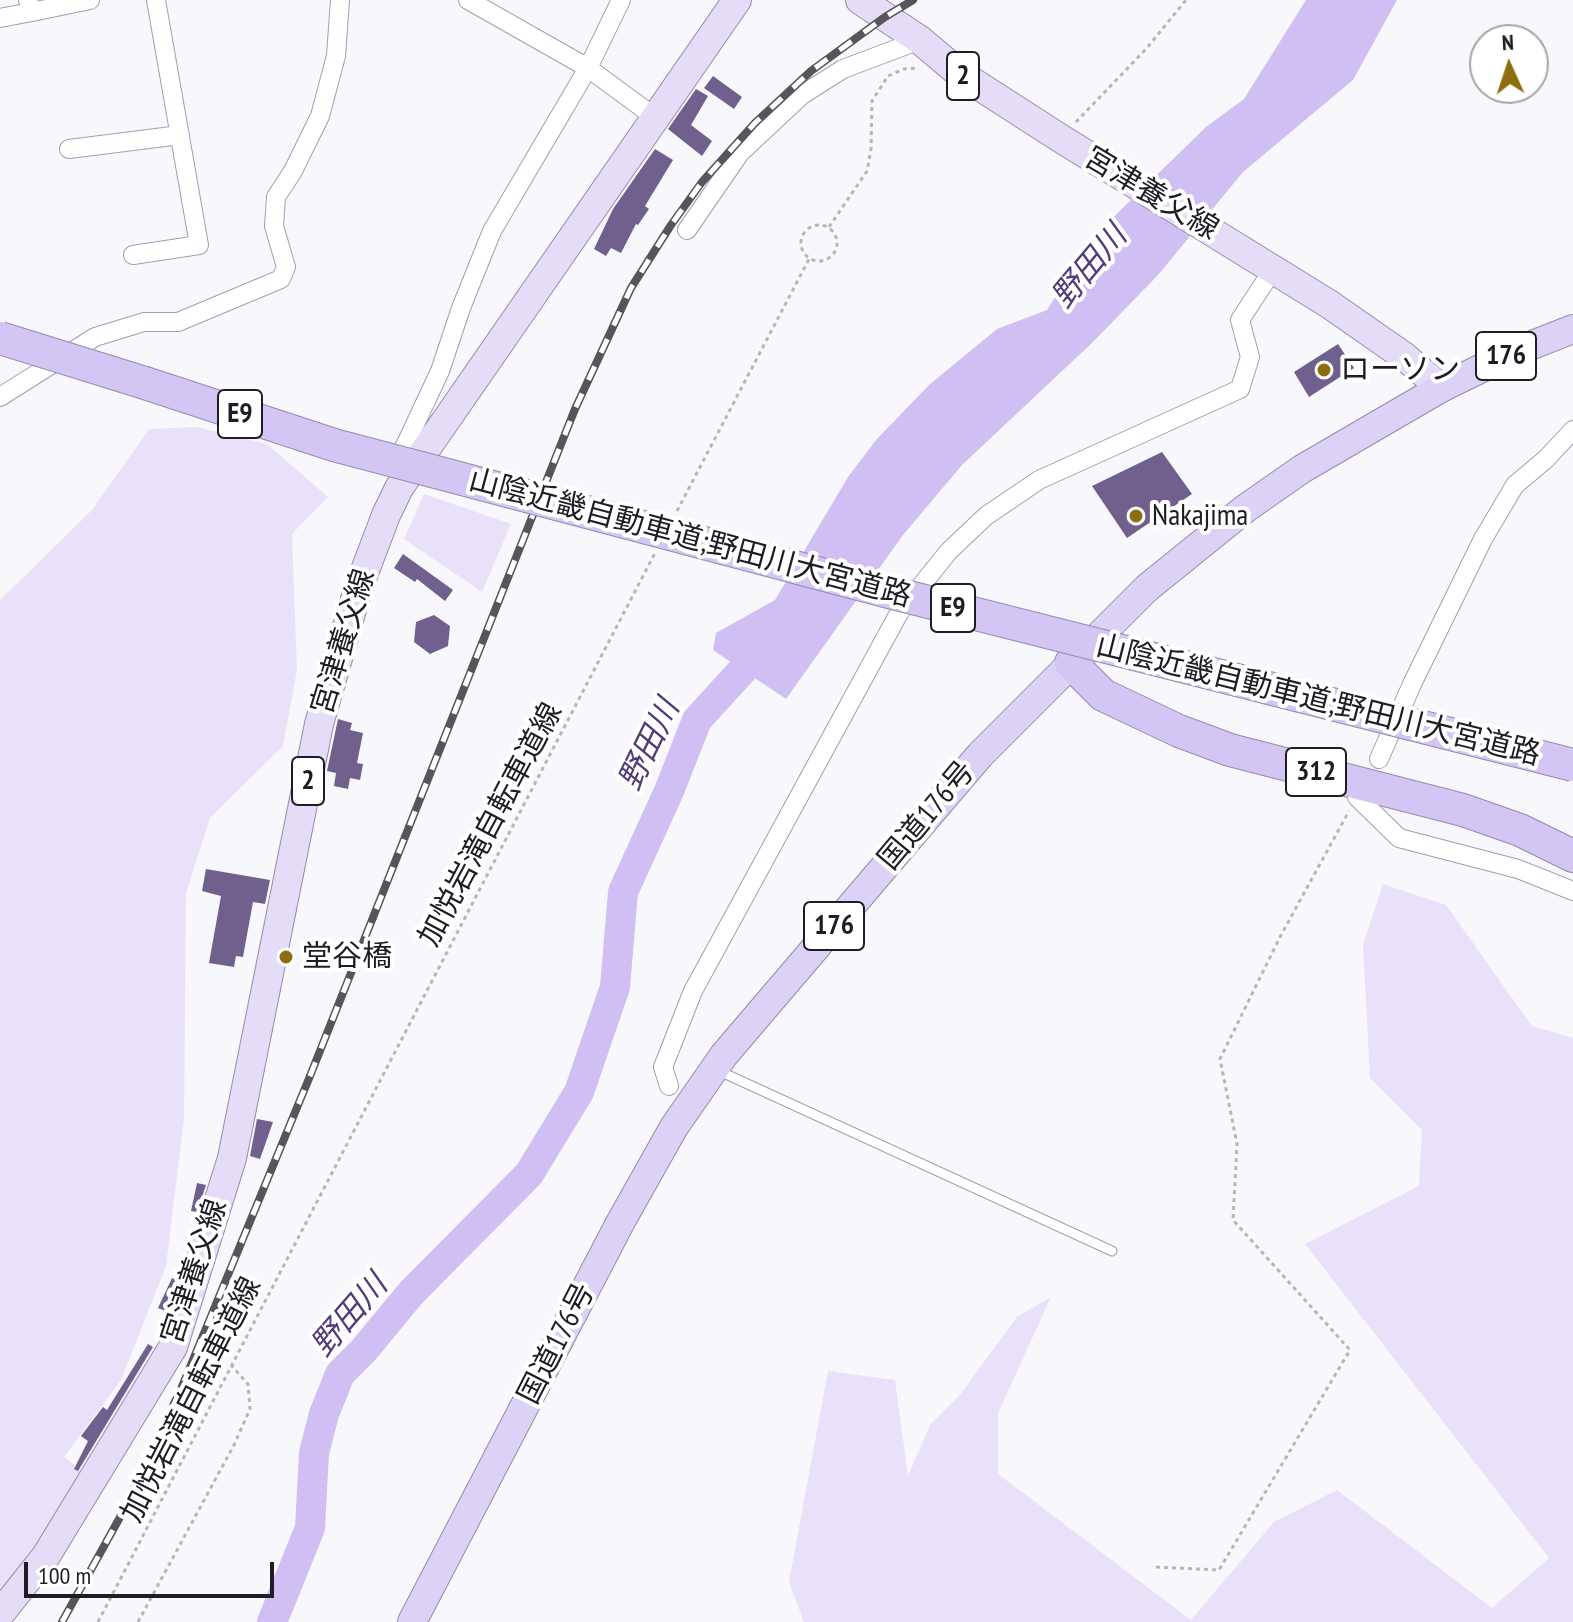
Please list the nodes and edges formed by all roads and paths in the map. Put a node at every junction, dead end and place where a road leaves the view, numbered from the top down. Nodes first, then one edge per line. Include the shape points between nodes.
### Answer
1 (90, 0) edge
2 (156, 0) edge
3 (340, 0) edge
4 (468, 0) edge
5 (621, 0) edge
6 (737, 0) edge
7 (860, 0) edge
8 (1186, 0) edge
9 (30, 6) edge
10 (0, 18) edge
11 (920, 40) junction
12 (588, 68) junction
13 (927, 68) dead end
14 (656, 118) junction
15 (180, 135) junction
16 (1069, 138) junction
17 (69, 149) dead end
18 (829, 227) junction
19 (687, 230) dead end
20 (133, 255) dead end
21 (809, 259) junction
22 (1268, 265) junction
23 (1573, 329) edge
24 (0, 338) edge
25 (1441, 388) junction
26 (0, 397) edge
27 (1573, 430) edge
28 (399, 488) junction
29 (676, 514) dead end
30 (661, 542) dead end
31 (1071, 663) junction
32 (1379, 759) dead end
33 (1573, 765) edge
34 (1359, 794) joint
35 (1573, 838) edge
36 (1573, 856) edge
37 (1573, 891) edge
38 (714, 1068) junction
39 (669, 1086) dead end
40 (1112, 1251) dead end
41 (231, 1365) junction
42 (1156, 1567) dead end
43 (0, 1614) edge
44 (98, 1622) edge
45 (138, 1622) edge
46 (412, 1622) edge

1 - 9 street
2 - 15 street
3 - 26 street via 336,56 320,116 276,197 274,226 286,267 281,279 178,322 144,322 95,337
4 - 12 street
5 - 12 street
6 - 14 main road, 宮津養父線 / 2
7 - 11 main road, 宮津養父線 / 2
8 - 16 path
9 - 10 street
11 - 16 main road, 宮津養父線 / 2 via 959,73
11 - 19 street via 843,69 802,95 740,153
12 - 14 street
12 - 28 street via 492,231 440,371 403,450
13 - 18 path via 888,76 872,101 867,171
14 - 28 main road, 宮津養父線 / 2
15 - 17 street
15 - 20 street via 199,245
16 - 22 main road, 宮津養父線 / 2
18 - 21 path via 807,229 801,239
18 - 21 path via 837,239 835,253 823,262
21 - 29 path
22 - 25 main road, 宮津養父線 / 2 via 1405,357
22 - 39 street via 1240,320 1250,357 1240,389 1039,480 958,542 899,613 693,991 663,1067
23 - 25 highway, 国道176号 / 176
24 - 33 highway, 山陰近畿自動車道;野田川大宮道路 / E9, bridge via 334,445
25 - 31 highway, 国道176号 / 176 via 1246,508 1147,588
27 - 32 street via 1515,485 1483,539
28 - 43 main road, 宮津養父線 / 2 via 358,589 319,724 232,1158 173,1347 46,1556
30 - 41 path, 加悦岩滝自転車道線
31 - 35 highway, 312 via 1121,680 1189,715 1462,792
31 - 36 highway, 312 via 1103,695 1179,731 1230,750 1463,810
31 - 38 highway, 国道176号 / 176 via 980,755
34 - 37 street via 1399,838 1518,869
34 - 42 path via 1220,1059 1237,1144 1233,1220 1350,1350 1219,1570
38 - 40 lane
38 - 46 highway, 国道176号 / 176 via 620,1223
41 - 44 path, 加悦岩滝自転車道線
41 - 45 path via 248,1384 250,1409

